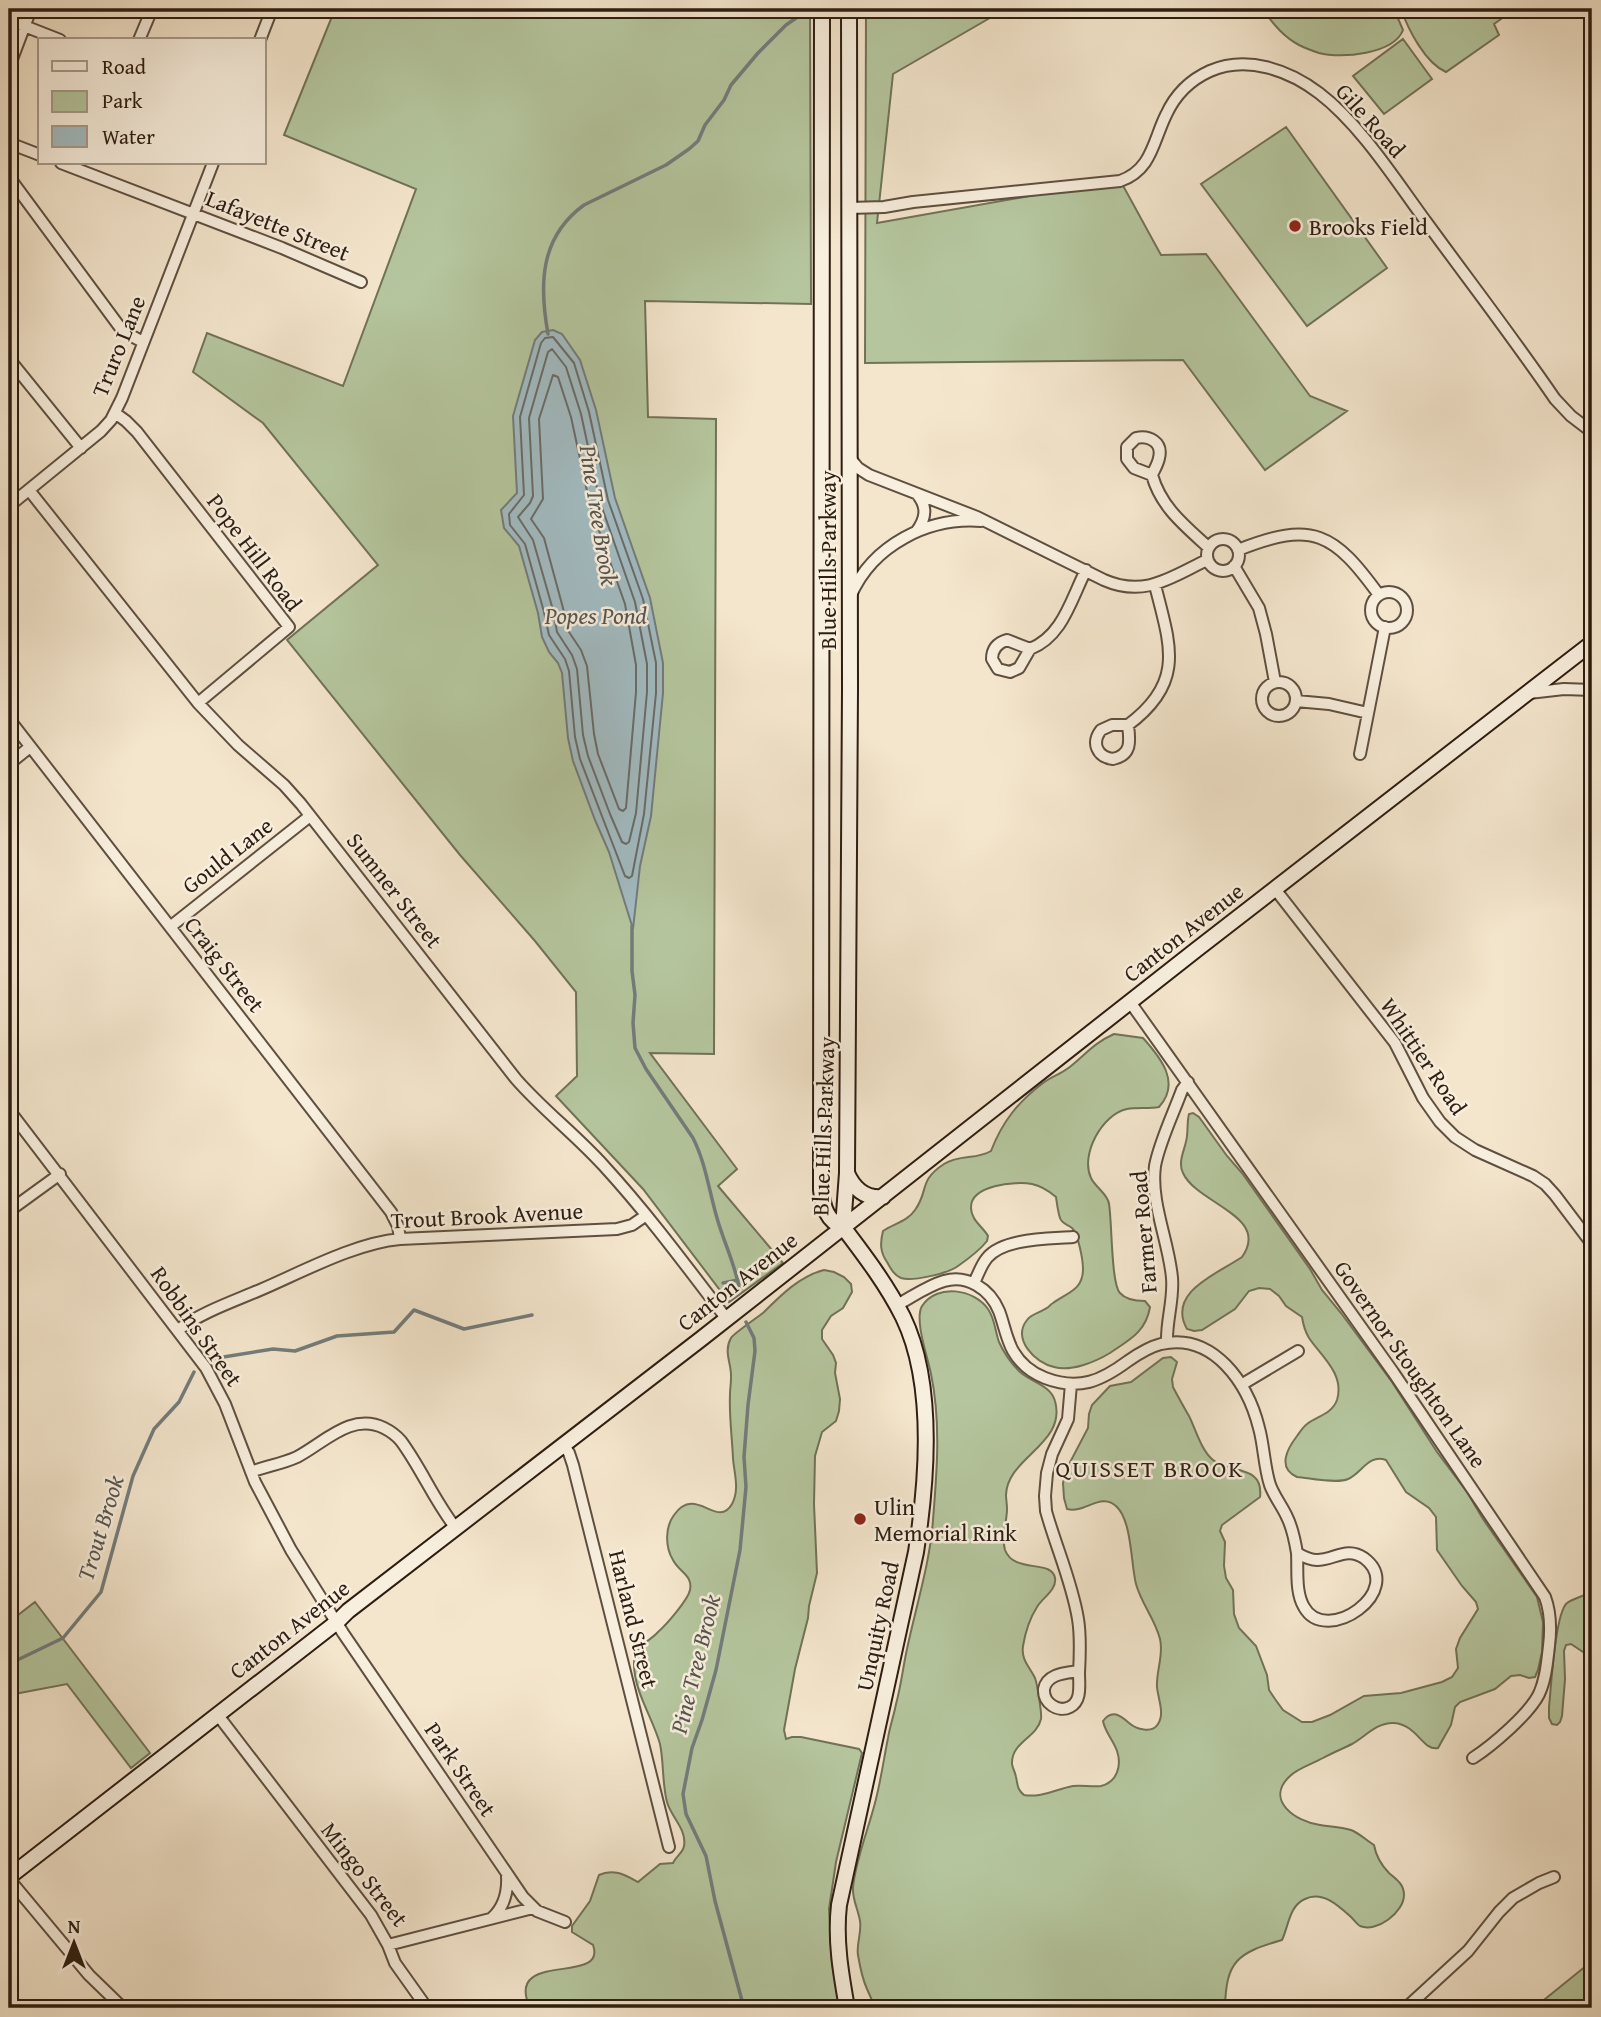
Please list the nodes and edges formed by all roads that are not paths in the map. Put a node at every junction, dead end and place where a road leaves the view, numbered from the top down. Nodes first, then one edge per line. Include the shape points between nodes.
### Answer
1 (31, 9) edge
2 (152, 9) edge
3 (272, 9) edge
4 (822, 9) edge
5 (849, 9) edge
6 (9, 20) edge
7 (24, 26) junction
8 (55, 38) edge
9 (140, 38) edge
10 (261, 38) edge
11 (9, 67) edge
12 (9, 143) edge
13 (38, 154) edge
14 (64, 164) edge
15 (213, 164) edge
16 (9, 177) edge
17 (849, 208) junction
18 (193, 214) junction
19 (361, 282) dead end
20 (143, 342) junction
21 (9, 359) edge
22 (114, 414) junction
23 (1592, 432) edge
24 (81, 448) junction
25 (849, 457) junction
26 (1152, 475) dead end
27 (29, 490) junction
28 (915, 493) junction
29 (9, 505) edge
30 (987, 521) junction
31 (916, 532) junction
32 (1208, 547) junction
33 (1238, 550) junction
34 (1207, 560) junction
35 (1234, 566) junction
36 (1086, 570) junction
37 (1155, 585) junction
38 (1379, 595) junction
39 (849, 598) junction
40 (1385, 627) junction
41 (1592, 643) edge
42 (1030, 649) dead end
43 (1275, 682) junction
44 (850, 689) junction
45 (823, 690) junction
46 (1592, 690) edge
47 (1528, 693) junction
48 (1296, 701) junction
49 (198, 704) junction
50 (1368, 713) junction
51 (9, 719) edge
52 (1128, 725) dead end
53 (30, 747) junction
54 (1360, 754) dead end
55 (9, 764) edge
56 (310, 816) junction
57 (1275, 889) junction
58 (170, 927) junction
59 (1130, 1002) junction
60 (1188, 1082) junction
61 (9, 1110) edge
62 (847, 1173) junction
63 (60, 1174) junction
64 (821, 1180) junction
65 (883, 1196) junction
66 (9, 1211) edge
67 (645, 1216) junction
68 (844, 1227) junction
69 (1073, 1237) dead end
70 (400, 1239) junction
71 (1592, 1244) edge
72 (974, 1283) junction
73 (897, 1305) junction
74 (726, 1318) junction
75 (178, 1330) junction
76 (1167, 1343) junction
77 (1298, 1351) dead end
78 (1071, 1384) junction
79 (1241, 1385) junction
80 (563, 1444) junction
81 (251, 1472) junction
82 (455, 1527) junction
83 (1297, 1553) junction
84 (337, 1622) junction
85 (1079, 1671) dead end
86 (217, 1714) junction
87 (1473, 1758) dead end
88 (670, 1847) dead end
89 (506, 1873) junction
90 (1555, 1877) dead end
91 (9, 1878) edge
92 (533, 1908) junction
93 (491, 1919) junction
94 (565, 1922) dead end
95 (388, 1945) junction
96 (123, 2008) edge
97 (427, 2008) edge
98 (848, 2008) edge
99 (1406, 2008) edge

1 - 7 street
2 - 9 street
3 - 10 street
4 - 45 main road, Blue Hills Parkway
5 - 17 main road, Blue Hills Parkway
6 - 7 street
7 - 8 street
7 - 11 street
12 - 13 street
14 - 18 street, Lafayette Street
15 - 18 street, Truro Lane
16 - 20 street via 119,326
17 - 23 street, Gile Road via 1126,179 1146,163 1169,109 1196,79 1238,64 1276,70 1318,92 1351,124 1555,399
17 - 25 main road, Blue Hills Parkway
18 - 19 street, Lafayette Street
18 - 20 street, Truro Lane
20 - 22 street, Truro Lane
21 - 24 street
22 - 24 street, Truro Lane
22 - 49 street, Pope Hill Road via 137,432 289,627
24 - 27 street, Truro Lane
25 - 28 street via 869,475
25 - 39 main road, Blue Hills Parkway
26 - 32 street via 1169,510
27 - 29 street, Truro Lane
27 - 49 street, Sumner Street
28 - 30 street
28 - 31 street via 925,509
30 - 31 street via 952,522
30 - 36 street
31 - 39 street via 873,562
32 - 33 street via 1222,540
32 - 34 street
33 - 35 street
33 - 38 street via 1287,535 1316,536 1343,551
34 - 35 street via 1220,569
34 - 37 street
35 - 43 street via 1259,608
36 - 37 street via 1126,587
36 - 42 street via 1055,632
37 - 52 street via 1170,661 1156,699
38 - 40 street via 1371,613
38 - 40 street via 1397,594 1407,608 1402,622
39 - 44 main road, Blue Hills Parkway
40 - 50 street
41 - 47 main road, Canton Avenue
43 - 48 street via 1291,687
43 - 48 street via 1262,695 1268,712 1286,714
44 - 45 main road
44 - 62 main road, Blue Hills Parkway
45 - 64 main road, Blue Hills Parkway
46 - 47 street
47 - 57 main road, Canton Avenue
48 - 50 street
49 - 56 street, Sumner Street via 284,785
50 - 54 street
51 - 53 street, Craig Street
53 - 55 street
53 - 58 street, Craig Street
56 - 58 street, Gould Lane
56 - 67 street, Sumner Street via 516,1079 595,1156
57 - 59 main road, Canton Avenue
57 - 71 street, Whittier Road via 1395,1044 1440,1122 1475,1150 1545,1184
58 - 70 street, Craig Street via 391,1212
59 - 60 street, Governor Stoughton Lane
59 - 65 main road, Canton Avenue
60 - 76 street, Farmer Road via 1155,1173 1172,1278
60 - 87 street, Governor Stoughton Lane via 1545,1597 1550,1633 1540,1691 1524,1714
61 - 63 street, Robbins Street
62 - 64 main road via 838,1187
62 - 65 main road via 863,1194
62 - 68 main road, Blue Hills Parkway
63 - 66 street
63 - 75 street, Robbins Street
64 - 68 main road, Blue Hills Parkway via 827,1216
65 - 68 main road, Canton Avenue
67 - 70 street, Trout Brook Avenue via 632,1225 609,1230
67 - 74 street, Sumner Street
68 - 73 main road, Unquity Road
68 - 74 main road, Canton Avenue
69 - 72 street via 1003,1246 985,1260
70 - 75 street, Trout Brook Avenue via 378,1242 316,1265
72 - 73 street via 943,1281
72 - 78 street via 997,1307 1023,1364 1040,1376
73 - 98 main road, Unquity Road via 915,1348 922,1382 922,1504 909,1587 840,1899 838,1948
74 - 80 main road, Canton Avenue
75 - 81 street, Robbins Street via 219,1391
76 - 78 street via 1146,1350 1102,1378
76 - 79 street via 1212,1353
77 - 79 street
78 - 85 street via 1068,1419 1050,1461 1045,1496 1077,1617
79 - 83 street via 1257,1420 1270,1484 1290,1523
80 - 82 main road, Canton Avenue
80 - 88 street, Harland Street via 573,1465
81 - 82 street via 296,1457 346,1427 372,1424 398,1438
81 - 84 street, Robbins Street via 284,1537
82 - 84 main road, Canton Avenue
83 - 83 street via 1317,1560 1345,1553 1360,1556 1369,1562 1375,1576 1372,1596 1343,1618 1316,1618 1302,1604
84 - 86 main road, Canton Avenue
84 - 89 street, Park Street
86 - 91 main road, Canton Avenue
86 - 95 street, Mingo Street via 371,1915
89 - 92 street, Park Street
89 - 93 street via 504,1902
90 - 99 street via 1513,1898 1468,1951
91 - 96 street via 89,1975
92 - 93 street, Mingo Street
92 - 94 street, Park Street
93 - 95 street, Mingo Street
95 - 97 street via 395,1963

